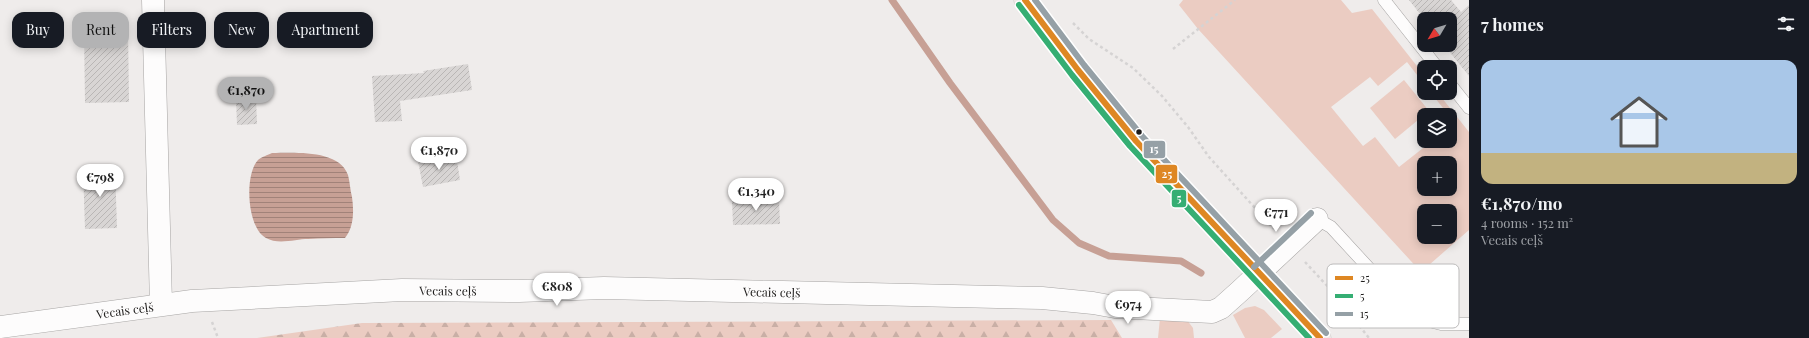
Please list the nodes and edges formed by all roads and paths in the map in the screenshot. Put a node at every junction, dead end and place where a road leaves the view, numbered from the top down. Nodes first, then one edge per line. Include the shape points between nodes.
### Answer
1 (153, 0) edge
2 (1025, 0) edge
3 (1235, 0) edge
4 (1384, 0) edge
5 (1070, 20) dead end
6 (1173, 49) dead end
7 (1431, 60) edge
8 (1457, 93) edge
9 (1469, 108) edge
10 (1317, 219) joint
11 (1289, 244) junction
12 (1366, 264) edge
13 (1260, 273) junction
14 (1327, 286) edge
15 (161, 304) junction
16 (0, 327) edge
17 (1361, 328) edge
18 (1320, 338) edge
19 (1369, 338) edge

1 - 15 street
2 - 13 main road via 1136,141
3 - 6 path
4 - 7 lane
5 - 11 path via 1089,39 1133,68 1162,96 1209,158
8 - 9 lane
10 - 11 street, Vecais ceļš
10 - 12 lane, Vecais ceļš via 1331,226
11 - 13 street, Vecais ceļš
11 - 14 path
13 - 15 street, Vecais ceļš via 1221,308 1212,312 1115,307 1042,298 604,288 402,290
13 - 18 main road
15 - 16 street, Vecais ceļš
17 - 19 path

